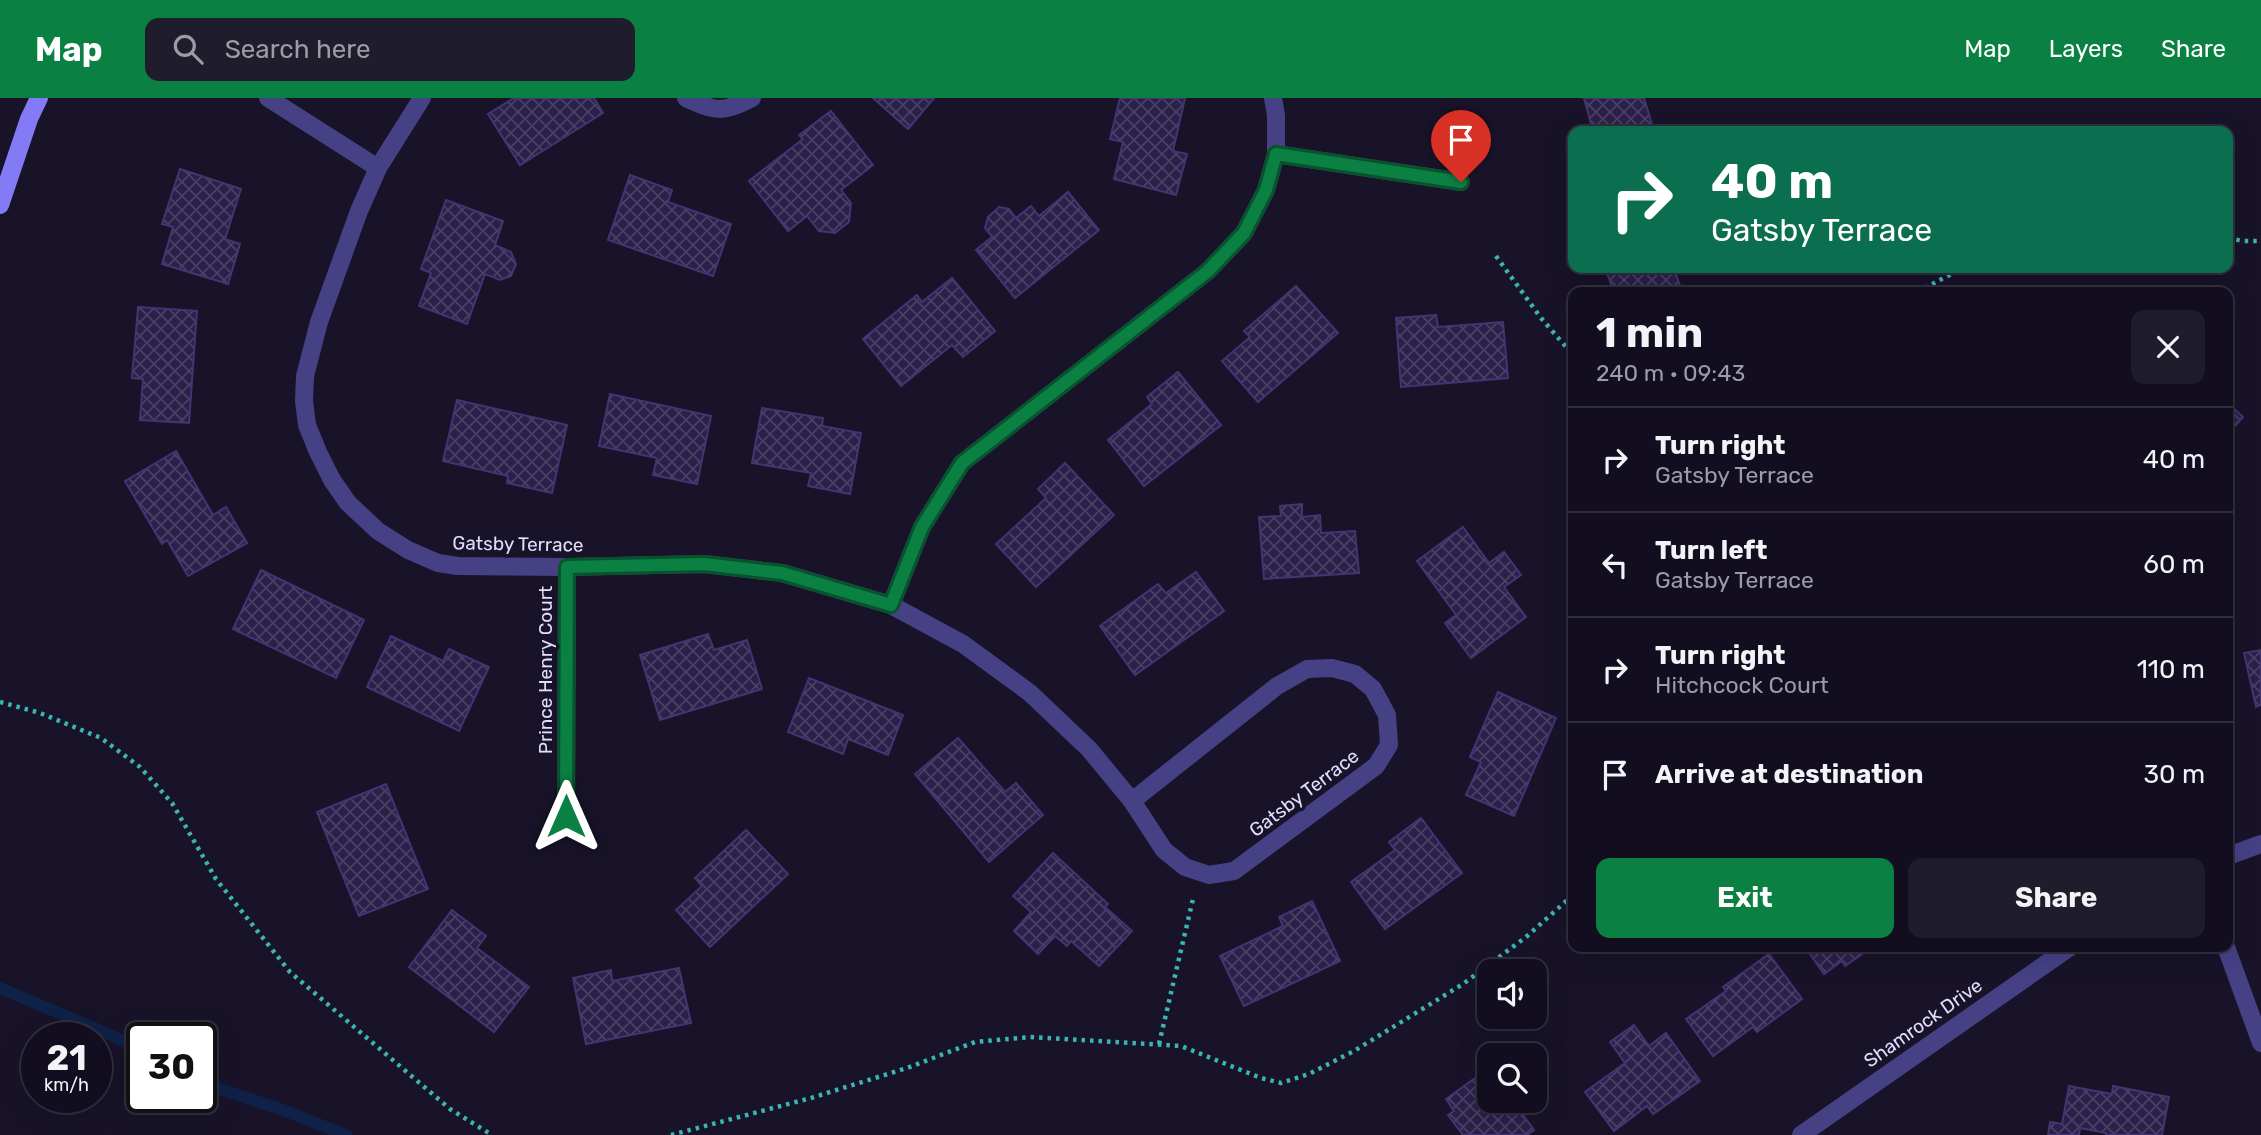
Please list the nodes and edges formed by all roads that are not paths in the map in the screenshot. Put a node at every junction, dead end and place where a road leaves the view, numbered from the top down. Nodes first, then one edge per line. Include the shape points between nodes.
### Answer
1 (39, 98) edge
2 (268, 98) edge
3 (686, 98) edge
4 (752, 98) edge
5 (1273, 98) edge
6 (414, 101) edge
7 (1276, 154) junction
8 (378, 168) junction
9 (1461, 182) dead end
10 (0, 205) edge
11 (567, 567) junction
12 (891, 605) junction
13 (1132, 800) junction
14 (566, 816) dead end
15 (2261, 844) edge
16 (2233, 854) edge
17 (2063, 952) edge
18 (2228, 952) edge
19 (2261, 1042) edge
20 (1801, 1135) edge

1 - 10 street
2 - 8 street
3 - 4 street via 705,107 729,110
5 - 7 street
6 - 8 street, Gatsby Terrace
7 - 9 street
7 - 12 street via 1266,190 1244,233 1208,271 962,463 922,527
8 - 11 street, Gatsby Terrace via 335,274 305,376 307,425 318,452 348,503 378,531 408,550 458,566
11 - 12 street, Gatsby Terrace via 704,564 782,573
11 - 14 street, Prince Henry Court
12 - 13 street, Gatsby Terrace via 963,645 1030,693 1089,749
13 - 13 street, Gatsby Terrace via 1277,685 1307,668 1355,674 1373,689 1387,715 1389,745 1376,766 1234,871 1209,875 1185,867 1164,850
15 - 16 street
17 - 20 street, Shamrock Drive
18 - 19 street

